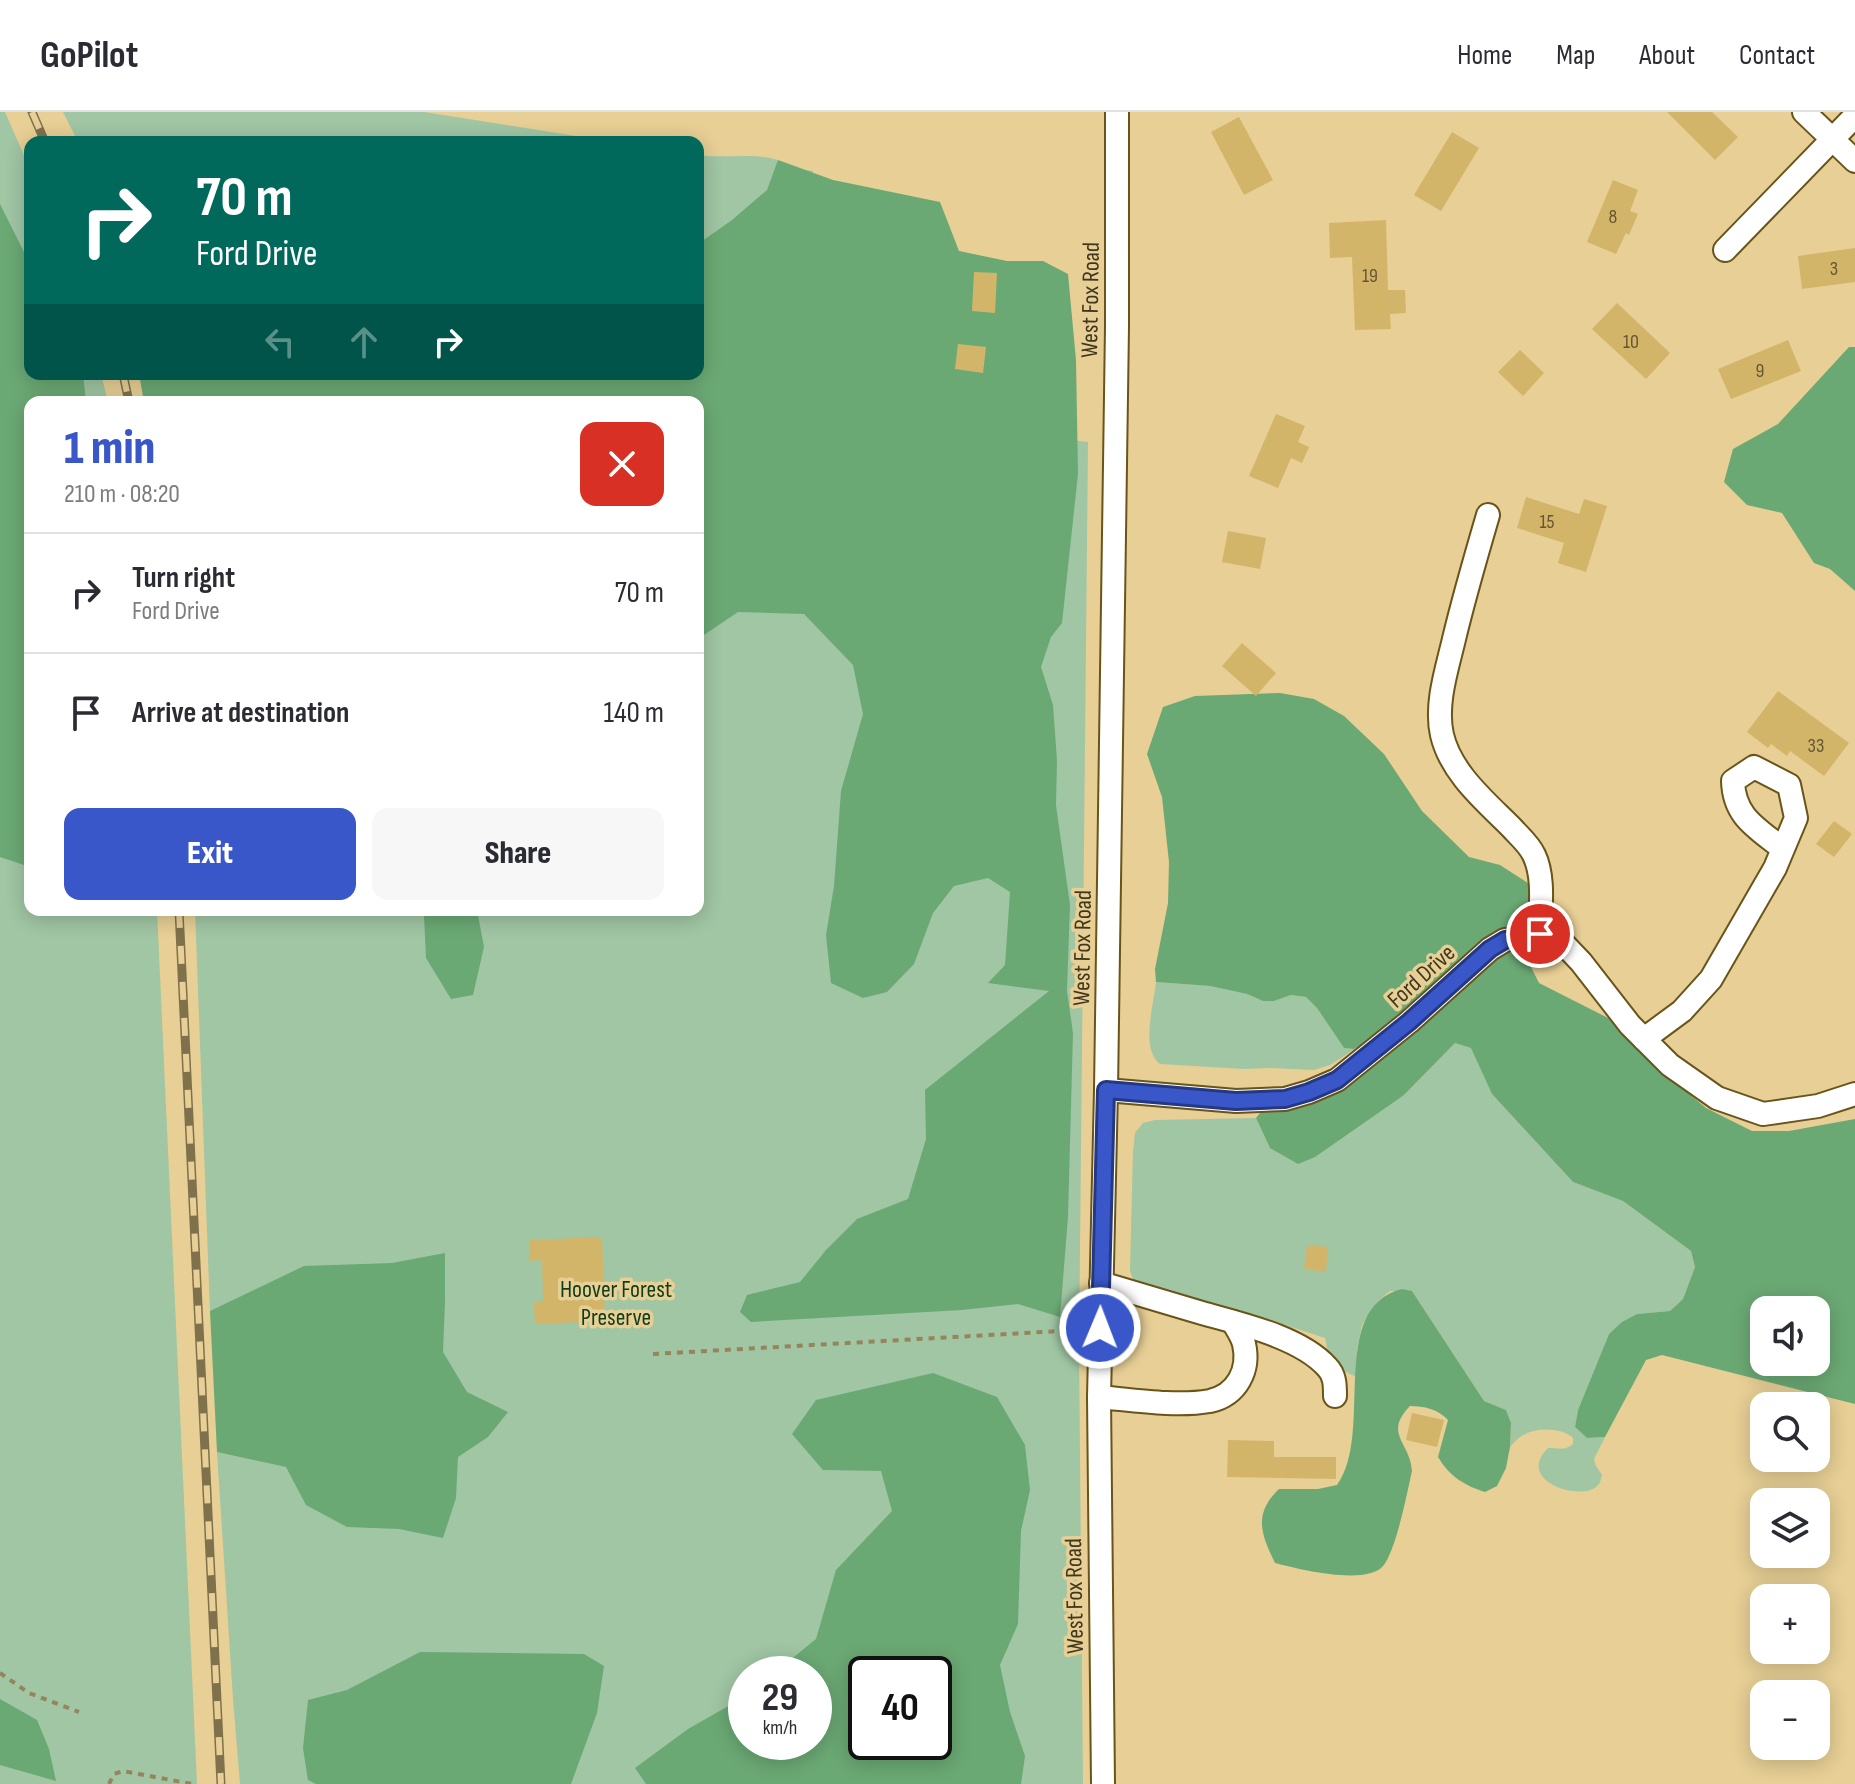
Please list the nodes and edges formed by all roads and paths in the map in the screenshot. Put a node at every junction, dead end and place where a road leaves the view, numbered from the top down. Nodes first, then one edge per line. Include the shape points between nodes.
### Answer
1 (1117, 112) edge
2 (1804, 112) edge
3 (1855, 116) edge
4 (1832, 139) junction
5 (1855, 161) edge
6 (1725, 250) dead end
7 (1488, 515) dead end
8 (1783, 849) dead end
9 (1540, 934) junction
10 (1644, 1039) junction
11 (1106, 1090) junction
12 (1855, 1094) edge
13 (1101, 1283) junction
14 (1233, 1322) junction
15 (1100, 1328) junction
16 (653, 1354) dead end
17 (1335, 1396) dead end
18 (1099, 1397) junction
19 (0, 1673) edge
20 (79, 1712) dead end
21 (109, 1784) edge
22 (192, 1784) edge
23 (1103, 1784) edge

1 - 11 street, West Fox Road
2 - 4 street
3 - 4 street
4 - 5 street
4 - 6 street
7 - 9 street via 1446,670 1442,734 1460,772 1534,854
8 - 10 street via 1711,979 1682,1011
9 - 10 street via 1560,940
9 - 11 street, Ford Drive via 1505,940 1490,949 1337,1080 1309,1092 1285,1099 1236,1101
10 - 12 street via 1717,1098 1763,1114
11 - 13 street, West Fox Road
13 - 14 street
13 - 15 street, West Fox Road
14 - 17 street via 1283,1339 1319,1359 1334,1376
14 - 18 street via 1244,1347 1243,1375 1218,1398 1184,1403
15 - 16 path
15 - 18 street, West Fox Road
18 - 23 street, West Fox Road
19 - 20 path via 29,1693
21 - 22 path via 123,1771

